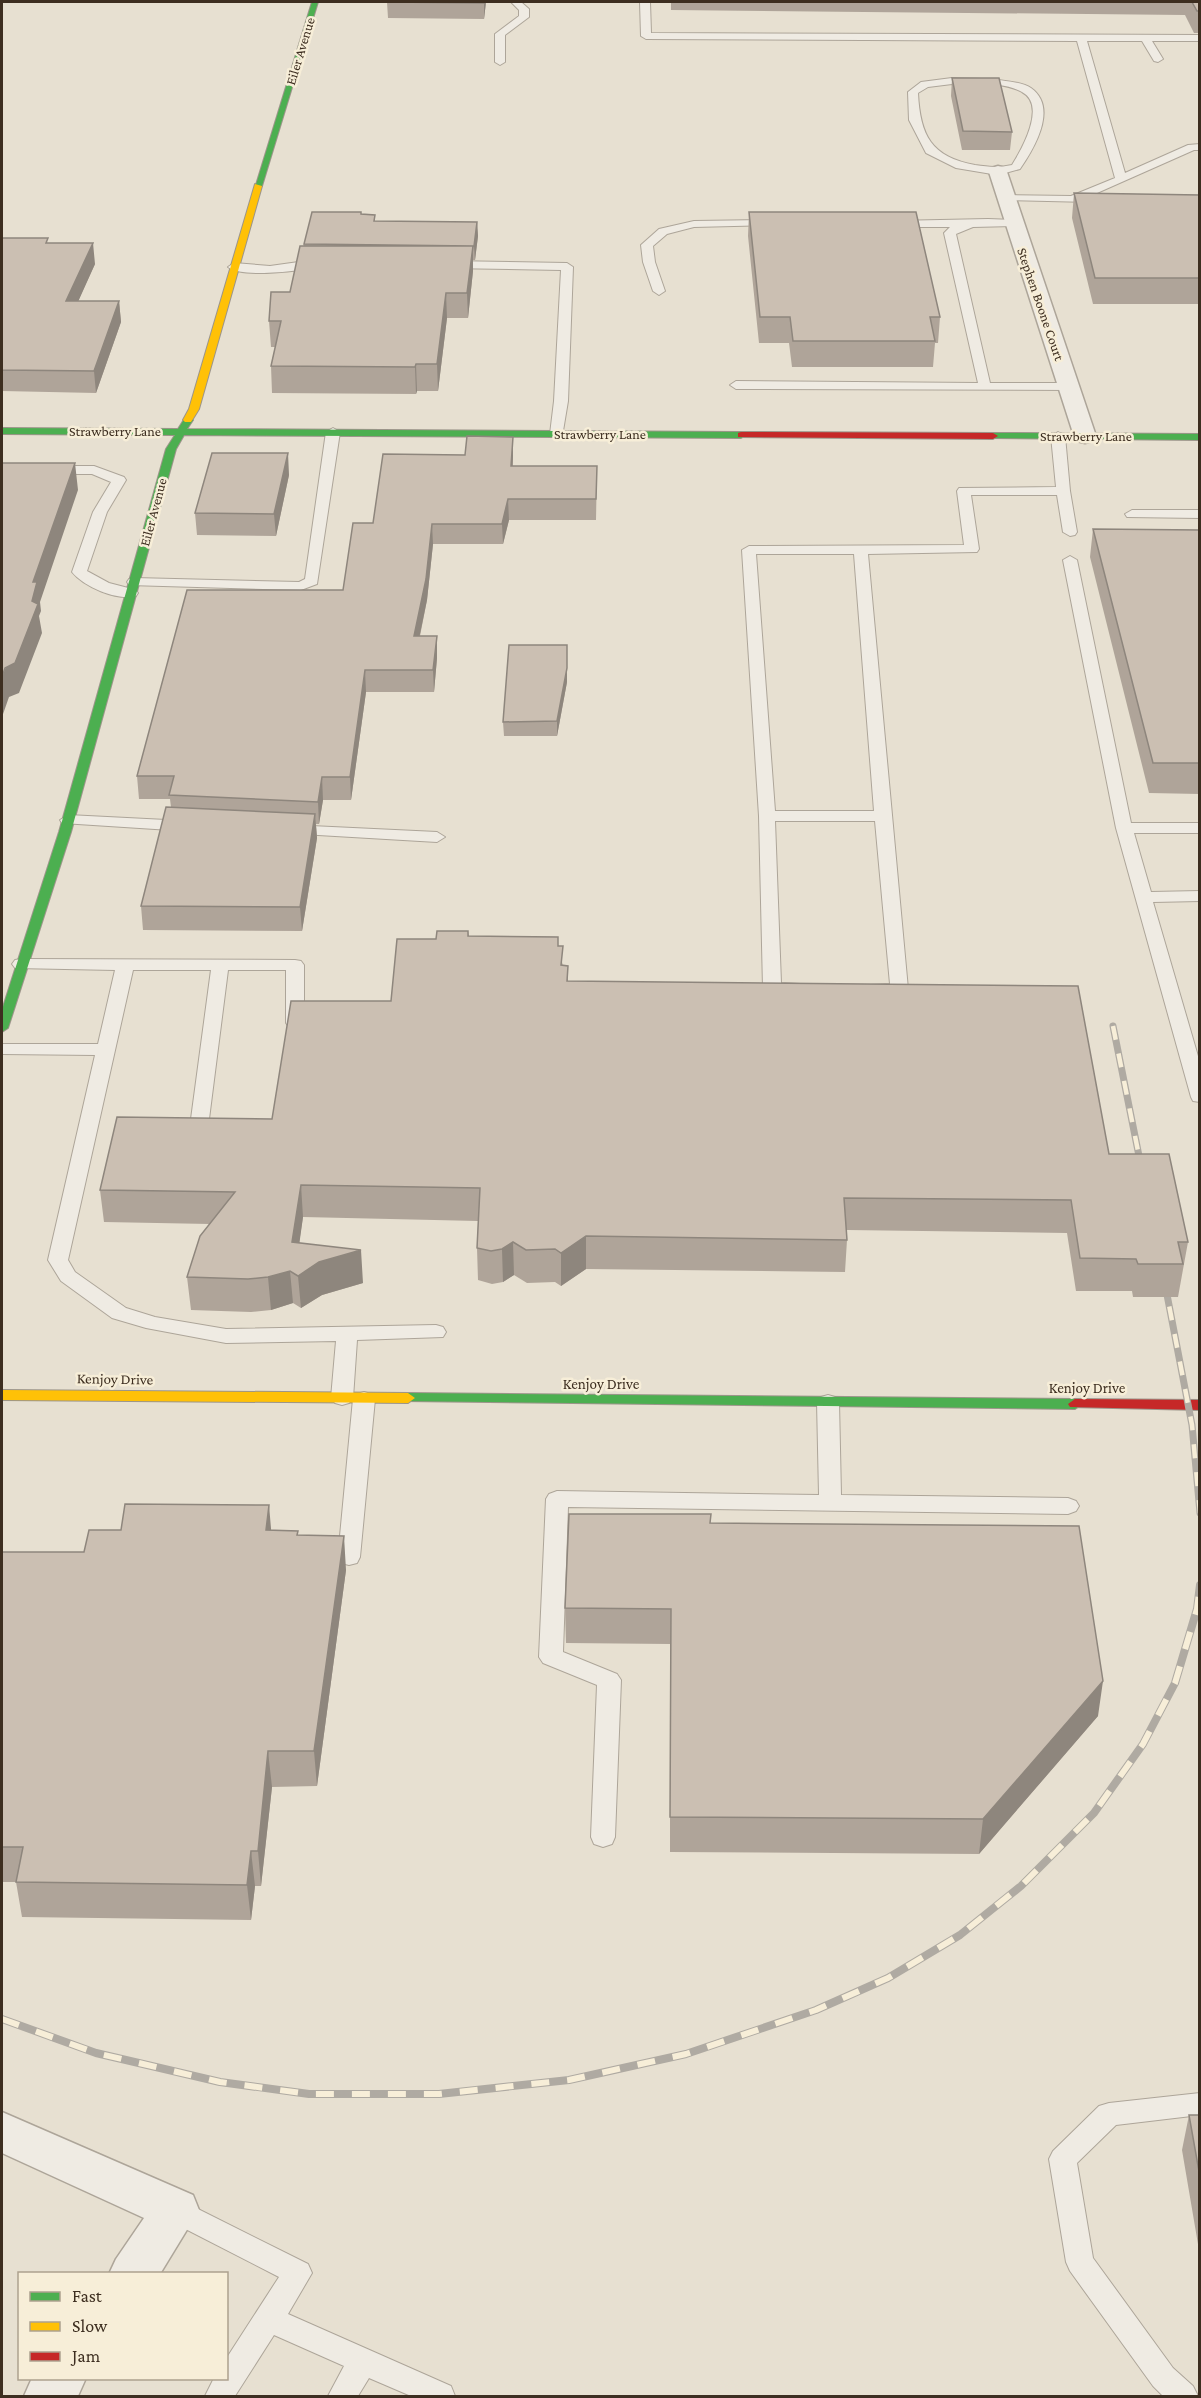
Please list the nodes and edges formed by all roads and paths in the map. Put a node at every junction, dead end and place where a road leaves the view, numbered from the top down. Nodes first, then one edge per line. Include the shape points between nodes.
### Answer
1 (315, 2) edge
2 (516, 2) edge
3 (645, 2) edge
4 (1081, 36) junction
5 (1145, 37) junction
6 (1200, 38) edge
7 (1158, 59) dead end
8 (500, 62) dead end
9 (1200, 147) edge
10 (998, 172) junction
11 (1121, 179) junction
12 (1005, 198) junction
13 (1072, 200) junction
14 (1107, 201) edge
15 (789, 223) edge
16 (1014, 223) junction
17 (880, 224) edge
18 (971, 224) junction
19 (335, 263) edge
20 (440, 265) edge
21 (234, 267) junction
22 (659, 291) dead end
23 (736, 385) dead end
24 (986, 387) junction
25 (1069, 387) junction
26 (2, 431) edge
27 (182, 431) junction
28 (333, 432) junction
29 (557, 434) junction
30 (1058, 436) junction
31 (1085, 436) junction
32 (1200, 436) edge
33 (2, 470) edge
34 (1063, 491) junction
35 (1132, 514) dead end
36 (1200, 514) edge
37 (1070, 532) dead end
38 (861, 550) junction
39 (1070, 560) dead end
40 (132, 587) junction
41 (767, 816) junction
42 (883, 816) junction
43 (68, 820) junction
44 (199, 826) edge
45 (1124, 828) junction
46 (1200, 828) edge
47 (271, 830) edge
48 (438, 837) dead end
49 (1200, 896) edge
50 (1142, 897) junction
51 (21, 964) junction
52 (125, 964) junction
53 (220, 965) junction
54 (807, 988) edge
55 (864, 988) edge
56 (295, 1023) edge
57 (2, 1028) edge
58 (2, 1049) edge
59 (105, 1050) junction
60 (1200, 1097) edge
61 (200, 1119) edge
62 (436, 1332) dead end
63 (346, 1334) junction
64 (2, 1395) edge
65 (342, 1398) junction
66 (364, 1399) junction
67 (828, 1402) junction
68 (1200, 1405) edge
69 (831, 1503) junction
70 (1068, 1506) dead end
71 (349, 1557) dead end
72 (603, 1837) dead end
73 (1200, 2104) edge
74 (2, 2132) edge
75 (176, 2210) junction
76 (134, 2272) edge
77 (268, 2319) junction
78 (362, 2362) junction
79 (61, 2380) edge
80 (49, 2397) edge
81 (219, 2397) edge
82 (342, 2397) edge
83 (441, 2397) edge
84 (1183, 2397) edge

1 - 21 street, Eiler Avenue
2 - 8 lane via 524,9 524,16 500,34
3 - 4 lane via 646,36
4 - 5 lane
4 - 11 lane
5 - 6 lane
5 - 7 lane
9 - 11 lane via 1192,147
10 - 10 lane via 1016,167 1037,125 1038,105 1027,90 1000,83 952,81 925,84 913,92 914,120 930,151 956,165
10 - 12 street, Stephen Boone Court
11 - 13 lane
12 - 13 lane
12 - 16 street, Stephen Boone Court
13 - 14 lane
15 - 22 lane via 694,224 663,231 647,244
16 - 18 lane
16 - 25 street, Stephen Boone Court
17 - 18 lane
18 - 24 lane via 956,227 950,233
19 - 21 lane via 270,270
20 - 29 lane via 567,267
21 - 27 street, Eiler Avenue via 194,409
23 - 24 lane
24 - 25 lane
25 - 31 street, Stephen Boone Court
26 - 27 street, Strawberry Lane
27 - 28 street, Strawberry Lane
27 - 40 street, Eiler Avenue via 171,448
28 - 29 street, Strawberry Lane
28 - 40 lane via 312,581 301,586
29 - 30 street, Strawberry Lane
30 - 31 street, Strawberry Lane
30 - 34 lane
31 - 32 street, Strawberry Lane
33 - 40 lane via 94,470 119,480 100,512 79,572 115,591
34 - 37 lane
34 - 38 lane via 964,491 972,549
35 - 36 lane
38 - 41 lane via 749,550
38 - 42 lane
39 - 45 lane
40 - 43 street, Eiler Avenue
41 - 42 lane
41 - 54 lane via 772,988
42 - 55 lane via 899,989
43 - 44 lane
43 - 51 street, Eiler Avenue
45 - 46 lane
45 - 50 lane
47 - 48 lane
49 - 50 lane
50 - 60 lane
51 - 52 lane
51 - 57 street, Eiler Avenue
52 - 53 lane
52 - 59 lane
53 - 56 lane via 295,965
53 - 61 lane
58 - 59 lane
59 - 63 lane via 58,1260 68,1276 119,1313 153,1323 226,1336
62 - 63 lane
63 - 65 lane
64 - 65 street, Kenjoy Drive
65 - 66 street, Kenjoy Drive
66 - 67 street, Kenjoy Drive
66 - 71 lane
67 - 68 street, Kenjoy Drive
67 - 69 lane
69 - 70 lane
69 - 72 lane via 557,1499 551,1657 609,1680
73 - 84 lane via 1109,2114 1063,2159 1080,2262 1163,2377
74 - 75 street
75 - 76 street
75 - 77 lane via 298,2273
77 - 78 lane
77 - 81 lane
78 - 82 lane
78 - 83 lane
79 - 80 street

